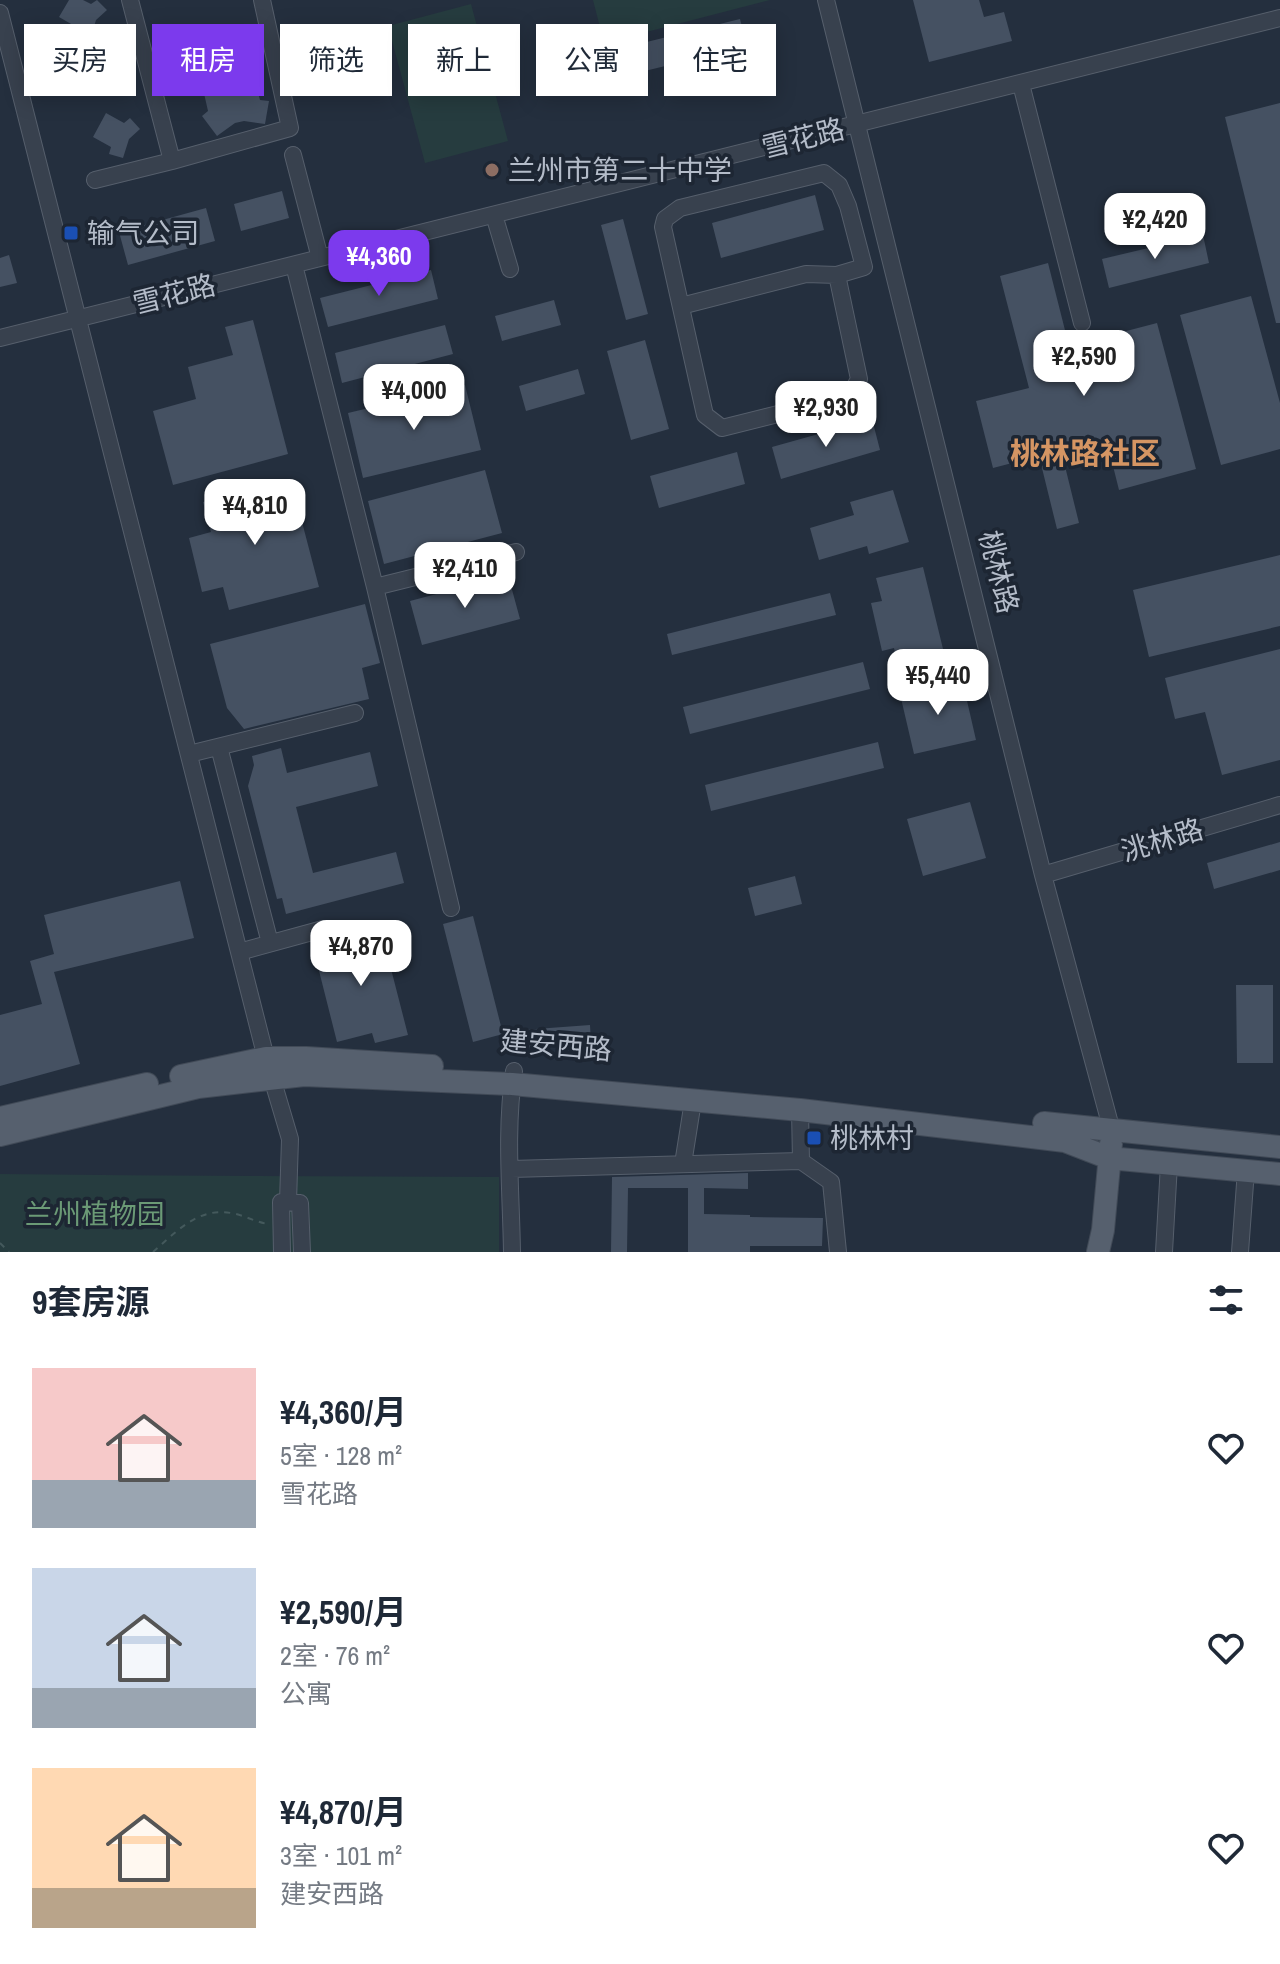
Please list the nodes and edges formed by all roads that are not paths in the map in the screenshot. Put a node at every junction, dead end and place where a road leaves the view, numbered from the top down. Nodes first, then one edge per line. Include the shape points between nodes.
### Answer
1 (130, 0) edge
2 (262, 0) edge
3 (826, 0) edge
4 (0, 13) edge
5 (1280, 18) edge
6 (1021, 84) junction
7 (857, 125) junction
8 (293, 155) dead end
9 (172, 161) junction
10 (95, 180) dead end
11 (494, 215) junction
12 (320, 258) junction
13 (891, 260) junction
14 (294, 265) junction
15 (864, 267) junction
16 (510, 269) dead end
17 (837, 275) junction
18 (784, 280) junction
19 (727, 301) dead end
20 (681, 306) junction
21 (78, 318) junction
22 (1082, 323) dead end
23 (0, 338) edge
24 (516, 552) dead end
25 (375, 587) junction
26 (355, 713) dead end
27 (219, 747) junction
28 (189, 754) junction
29 (1280, 805) edge
30 (1043, 875) junction
31 (451, 908) dead end
32 (323, 929) dead end
33 (270, 943) junction
34 (239, 952) junction
35 (269, 1068) junction
36 (513, 1078) junction
37 (693, 1101) junction
38 (800, 1110) junction
39 (0, 1118) edge
40 (1112, 1131) junction
41 (0, 1135) edge
42 (1280, 1147) edge
43 (1109, 1158) junction
44 (801, 1161) junction
45 (683, 1164) junction
46 (1169, 1164) junction
47 (511, 1169) junction
48 (1246, 1170) junction
49 (1280, 1174) edge
50 (288, 1202) junction
51 (282, 1252) edge
52 (302, 1252) edge
53 (512, 1252) edge
54 (838, 1252) edge
55 (1085, 1252) edge
56 (1098, 1252) edge
57 (1164, 1252) edge
58 (1240, 1252) edge

1 - 9 street
2 - 9 street via 290,128
3 - 7 street, 桃林路
4 - 21 street
5 - 6 street, 雪花路
6 - 7 street, 雪花路
6 - 22 street
7 - 11 street, 雪花路
7 - 13 street, 桃林路
8 - 12 street
9 - 10 street
11 - 12 street, 雪花路
11 - 16 street
12 - 14 street, 雪花路
13 - 15 street
13 - 30 street, 桃林路
14 - 21 street, 雪花路
14 - 25 street
15 - 17 street
15 - 20 street via 848,206 839,185 824,173 680,208 665,219
17 - 18 street
17 - 20 street via 859,379 850,396 722,428 705,415
18 - 19 street via 781,288
18 - 20 street
21 - 23 street, 雪花路
21 - 28 street
24 - 25 street
25 - 31 street
26 - 27 street
27 - 28 street
27 - 33 street
28 - 34 street
29 - 30 street, 洮林路
30 - 40 street, 桃林路
32 - 33 street
33 - 34 street
34 - 35 street
35 - 36 main road, 建安西路 via 304,1075
35 - 39 main road, 建安西路
35 - 41 main road, 建安西路
35 - 50 street via 290,1139
36 - 37 main road, 建安西路
36 - 40 main road, 建安西路 via 824,1098
36 - 47 street
37 - 38 main road, 建安西路
37 - 45 street
38 - 43 main road, 建安西路 via 1065,1141
38 - 44 street
40 - 42 main road, 建安西路
40 - 43 main road, 桃林路
43 - 46 main road, 建安西路
43 - 55 main road
43 - 56 main road
44 - 45 street
44 - 54 street via 831,1182
45 - 47 street
46 - 48 main road, 建安西路
46 - 57 street
47 - 53 street
48 - 49 main road, 建安西路
48 - 58 street
50 - 51 street via 281,1202
50 - 52 street via 300,1203

